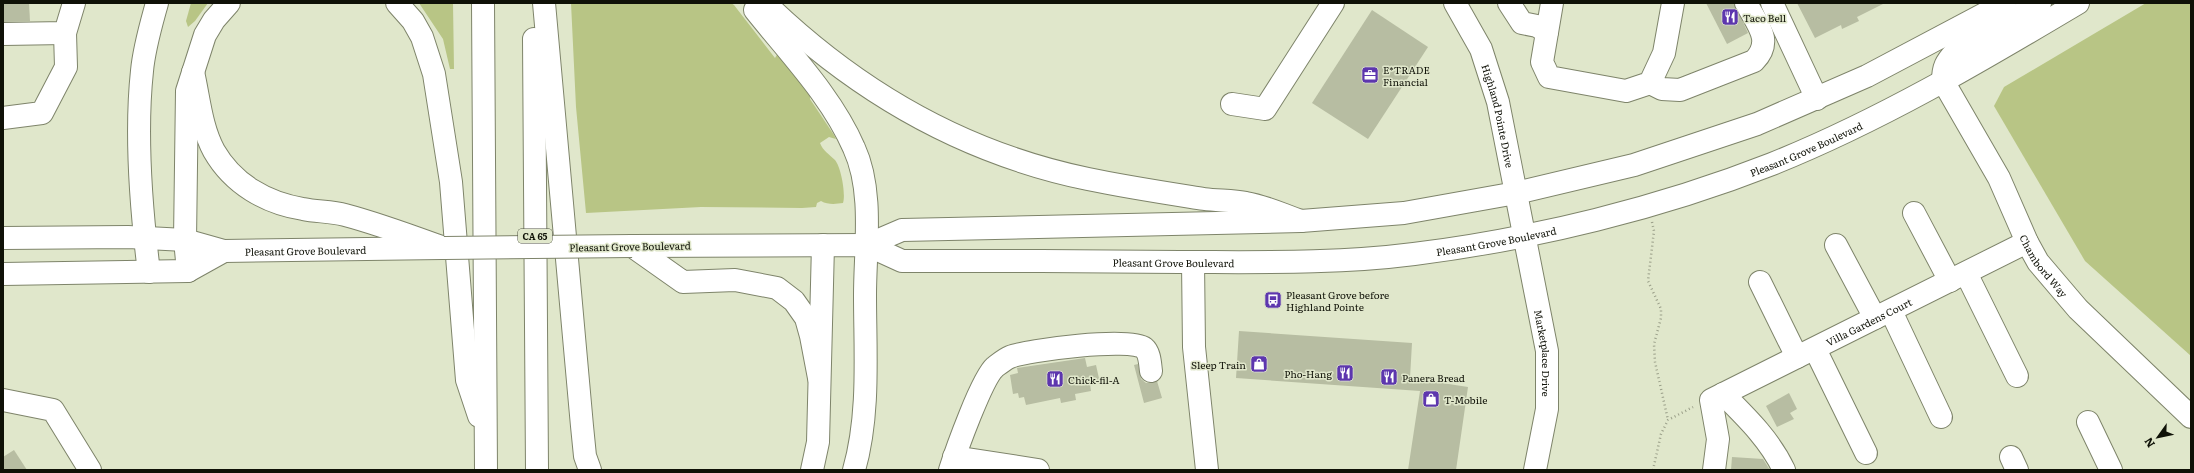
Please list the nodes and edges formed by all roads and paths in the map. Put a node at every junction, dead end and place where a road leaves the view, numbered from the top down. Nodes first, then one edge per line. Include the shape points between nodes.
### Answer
1 (74, 3) edge
2 (157, 3) edge
3 (229, 3) edge
4 (397, 3) edge
5 (482, 3) edge
6 (534, 3) edge
7 (544, 3) edge
8 (750, 3) edge
9 (765, 3) edge
10 (1333, 3) edge
11 (1455, 3) edge
12 (1509, 3) edge
13 (1552, 3) edge
14 (1673, 3) edge
15 (1746, 3) edge
16 (1772, 3) edge
17 (2006, 3) edge
18 (2040, 3) edge
19 (2078, 3) edge
20 (1547, 32) junction
21 (65, 33) junction
22 (3, 34) edge
23 (193, 72) junction
24 (1943, 81) junction
25 (1650, 83) junction
26 (1817, 99) junction
27 (1232, 104) dead end
28 (3, 118) edge
29 (1516, 193) junction
30 (1648, 206) junction
31 (1914, 213) dead end
32 (1301, 221) junction
33 (1524, 236) junction
34 (3, 238) edge
35 (145, 238) junction
36 (185, 240) junction
37 (2026, 242) junction
38 (823, 245) junction
39 (867, 245) junction
40 (1836, 245) dead end
41 (632, 246) junction
42 (444, 248) junction
43 (224, 251) junction
44 (1193, 262) junction
45 (188, 271) junction
46 (149, 272) junction
47 (3, 274) edge
48 (1958, 277) junction
49 (1760, 282) dead end
50 (1883, 315) junction
51 (1806, 353) junction
52 (1151, 371) dead end
53 (2017, 376) dead end
54 (819, 378) junction
55 (4, 397) edge
56 (1717, 397) junction
57 (1941, 416) dead end
58 (2191, 417) edge
59 (1668, 420) junction
60 (2088, 422) dead end
61 (485, 436) junction
62 (1866, 453) dead end
63 (952, 463) edge
64 (90, 470) edge
65 (486, 470) edge
66 (537, 470) edge
67 (590, 470) edge
68 (812, 470) edge
69 (854, 470) edge
70 (1038, 470) edge
71 (1207, 470) edge
72 (1535, 470) edge
73 (1653, 470) edge
74 (1714, 470) edge
75 (1784, 470) edge
76 (2111, 470) edge

1 - 21 main road
2 - 35 main road via 142,71 141,202
3 - 23 main road via 205,35
4 - 61 main road via 413,21 422,37 434,74 450,182 467,380
5 - 61 main road
6 - 66 main road, CA 65
7 - 67 main road via 581,418 585,456
8 - 39 main road via 815,84 842,123 855,149 865,199
9 - 32 main road via 827,59 878,94 923,121 968,142 1024,164 1082,178 1205,199 1247,203
10 - 27 main road via 1265,109
11 - 29 main road, Highland Pointe Drive via 1481,49 1498,102
12 - 20 main road via 1522,23 1538,26
13 - 20 main road
14 - 25 main road via 1664,53
15 - 25 main road via 1763,34 1765,45 1762,54 1754,61 1680,90 1662,89
16 - 26 main road
17 - 26 main road, Pleasant Grove Boulevard via 1925,47
18 - 24 main road via 1955,52 1943,68
19 - 24 main road, Pleasant Grove Boulevard
20 - 25 main road via 1542,62 1549,77 1626,91
21 - 22 main road
21 - 28 main road via 66,67 42,112
23 - 36 main road via 187,91
23 - 42 main road via 205,131 214,151 236,180 266,198 283,204 338,213 381,224
24 - 30 main road, Pleasant Grove Boulevard via 1873,118 1775,163
24 - 37 main road, Chambord Way via 2008,196
26 - 29 main road, Pleasant Grove Boulevard via 1749,127 1634,165
29 - 32 main road, Pleasant Grove Boulevard via 1404,213
29 - 33 main road, Highland Pointe Drive
30 - 33 main road, Pleasant Grove Boulevard
30 - 59 path via 1654,231 1648,281 1661,309 1654,344 1655,362
31 - 48 main road
32 - 39 main road, Pleasant Grove Boulevard via 902,230
33 - 44 main road, Pleasant Grove Boulevard via 1412,254 1368,258 1303,262
33 - 72 main road, Marketplace Drive via 1547,352 1547,409
34 - 35 main road, Pleasant Grove Boulevard
35 - 36 main road, Pleasant Grove Boulevard
35 - 46 main road
36 - 43 main road, Pleasant Grove Boulevard
36 - 45 main road
37 - 48 main road, Villa Gardens Court
37 - 58 main road, Chambord Way via 2038,262 2078,309
38 - 39 main road, Pleasant Grove Boulevard
38 - 41 main road, Pleasant Grove Boulevard
38 - 54 main road
39 - 44 main road, Pleasant Grove Boulevard via 902,261
39 - 69 main road via 864,414
40 - 50 main road
41 - 42 main road, Pleasant Grove Boulevard, bridge
41 - 54 main road via 683,282 735,280 777,288 794,301 806,318
42 - 43 main road, Pleasant Grove Boulevard
43 - 45 main road, Pleasant Grove Boulevard
44 - 71 main road via 1194,347
45 - 46 main road, Pleasant Grove Boulevard
46 - 47 main road, Pleasant Grove Boulevard
48 - 50 main road, Villa Gardens Court
48 - 53 main road
49 - 51 main road
50 - 51 main road, Villa Gardens Court
50 - 57 main road
51 - 56 main road, Villa Gardens Court
51 - 62 main road
52 - 63 main road via 1145,348 1135,344 1087,344 1010,357 994,368 984,383
54 - 68 main road via 818,442
55 - 64 main road via 53,410
56 - 59 path via 1680,412
56 - 74 main road via 1718,439
56 - 75 main road via 1755,427 1778,455
59 - 73 path via 1661,434
60 - 76 main road
61 - 65 main road
63 - 70 main road

